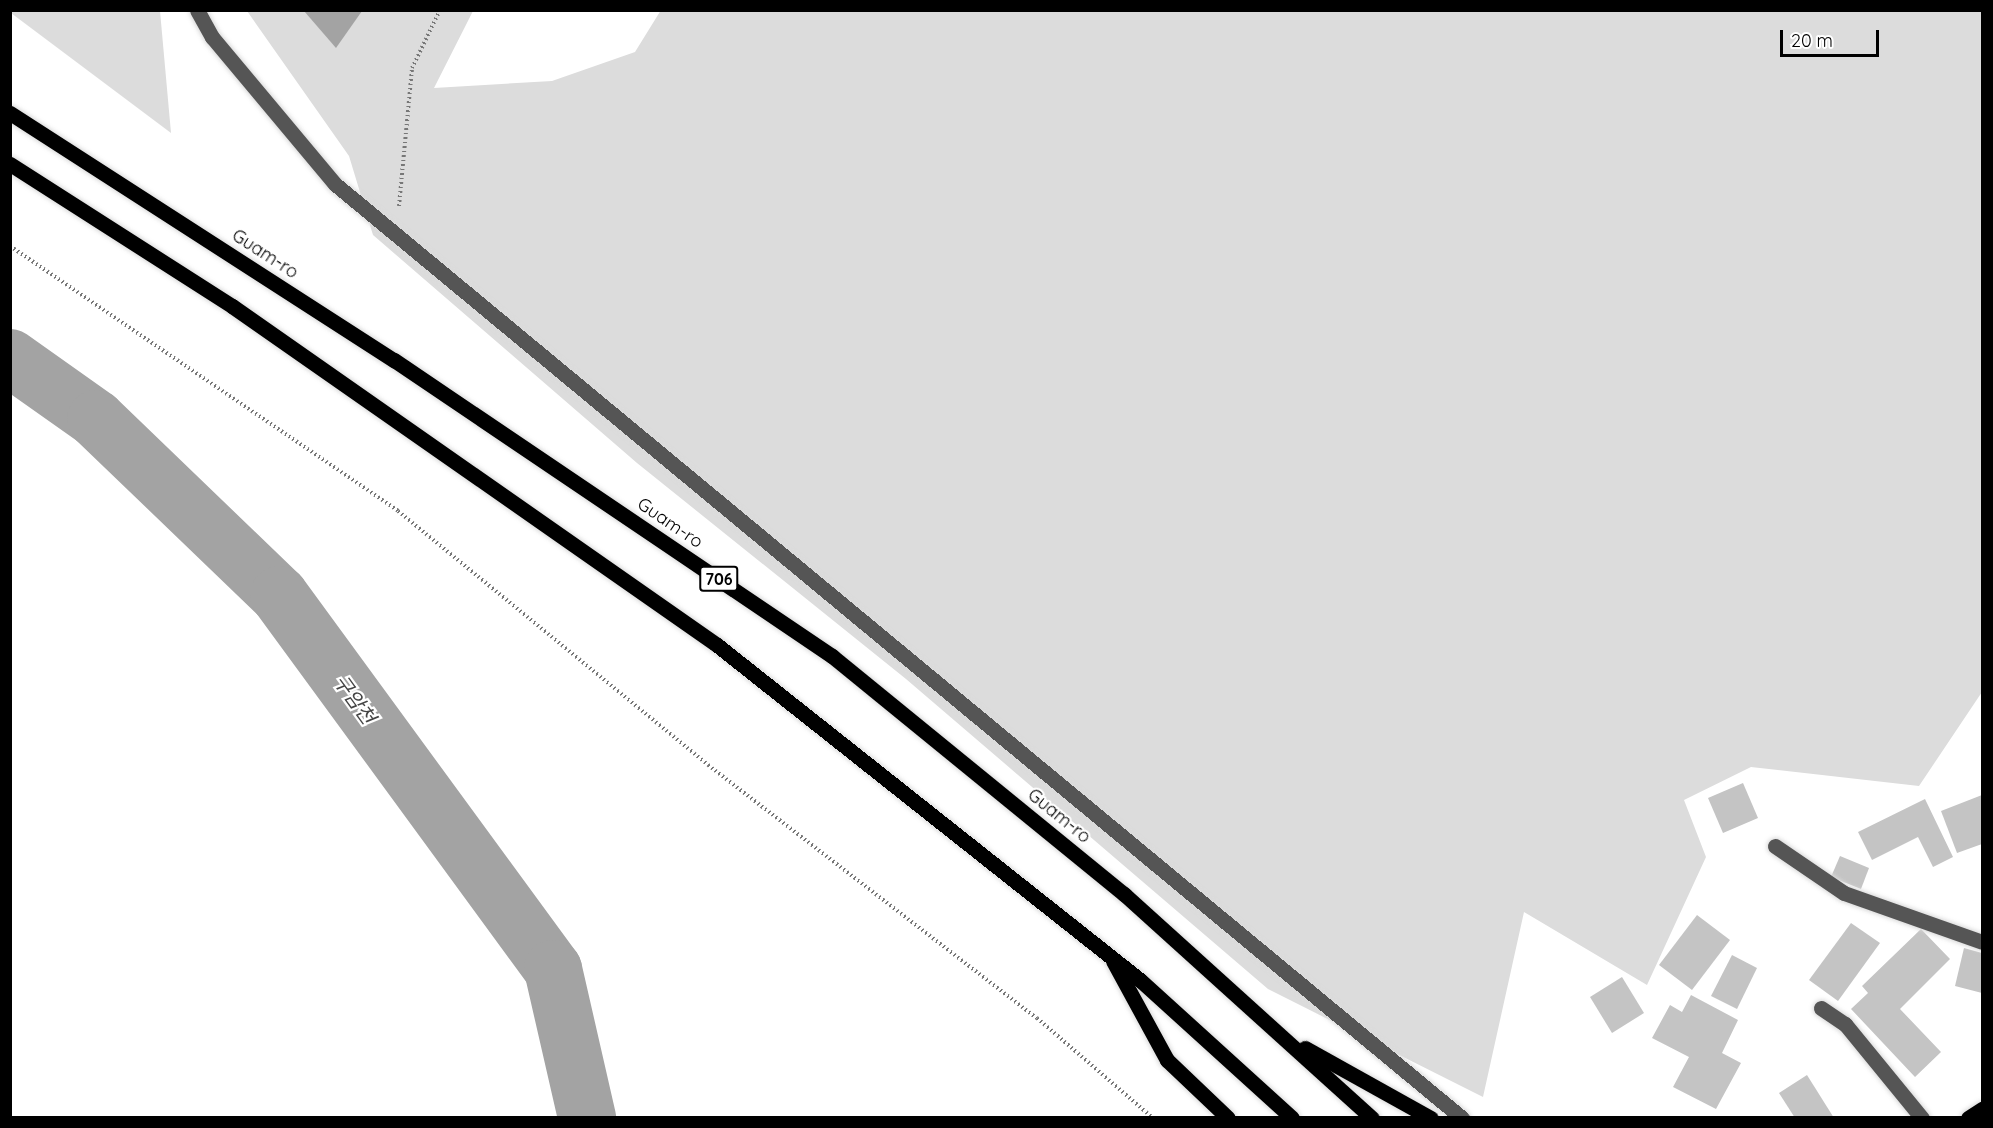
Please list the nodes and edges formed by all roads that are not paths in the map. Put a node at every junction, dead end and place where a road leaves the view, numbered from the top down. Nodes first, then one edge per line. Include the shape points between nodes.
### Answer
1 (197, 10) edge
2 (10, 113) edge
3 (10, 164) edge
4 (1775, 846) dead end
5 (1983, 942) edge
6 (1110, 956) junction
7 (1821, 1008) dead end
8 (1286, 1038) junction
9 (1983, 1109) edge
10 (1228, 1118) edge
11 (1292, 1118) edge
12 (1372, 1118) edge
13 (1431, 1118) edge
14 (1462, 1118) edge
15 (1922, 1118) edge
16 (1968, 1118) edge

1 - 14 street via 212,37 336,184
2 - 8 main road, Guam-ro / 706 via 394,360 832,656 1124,894
3 - 6 main road via 232,306 717,645
4 - 5 street via 1844,893
6 - 10 main road via 1167,1060
6 - 11 main road
7 - 15 street via 1845,1024
8 - 12 main road, Guam-ro / 706
8 - 13 main road
9 - 16 main road

